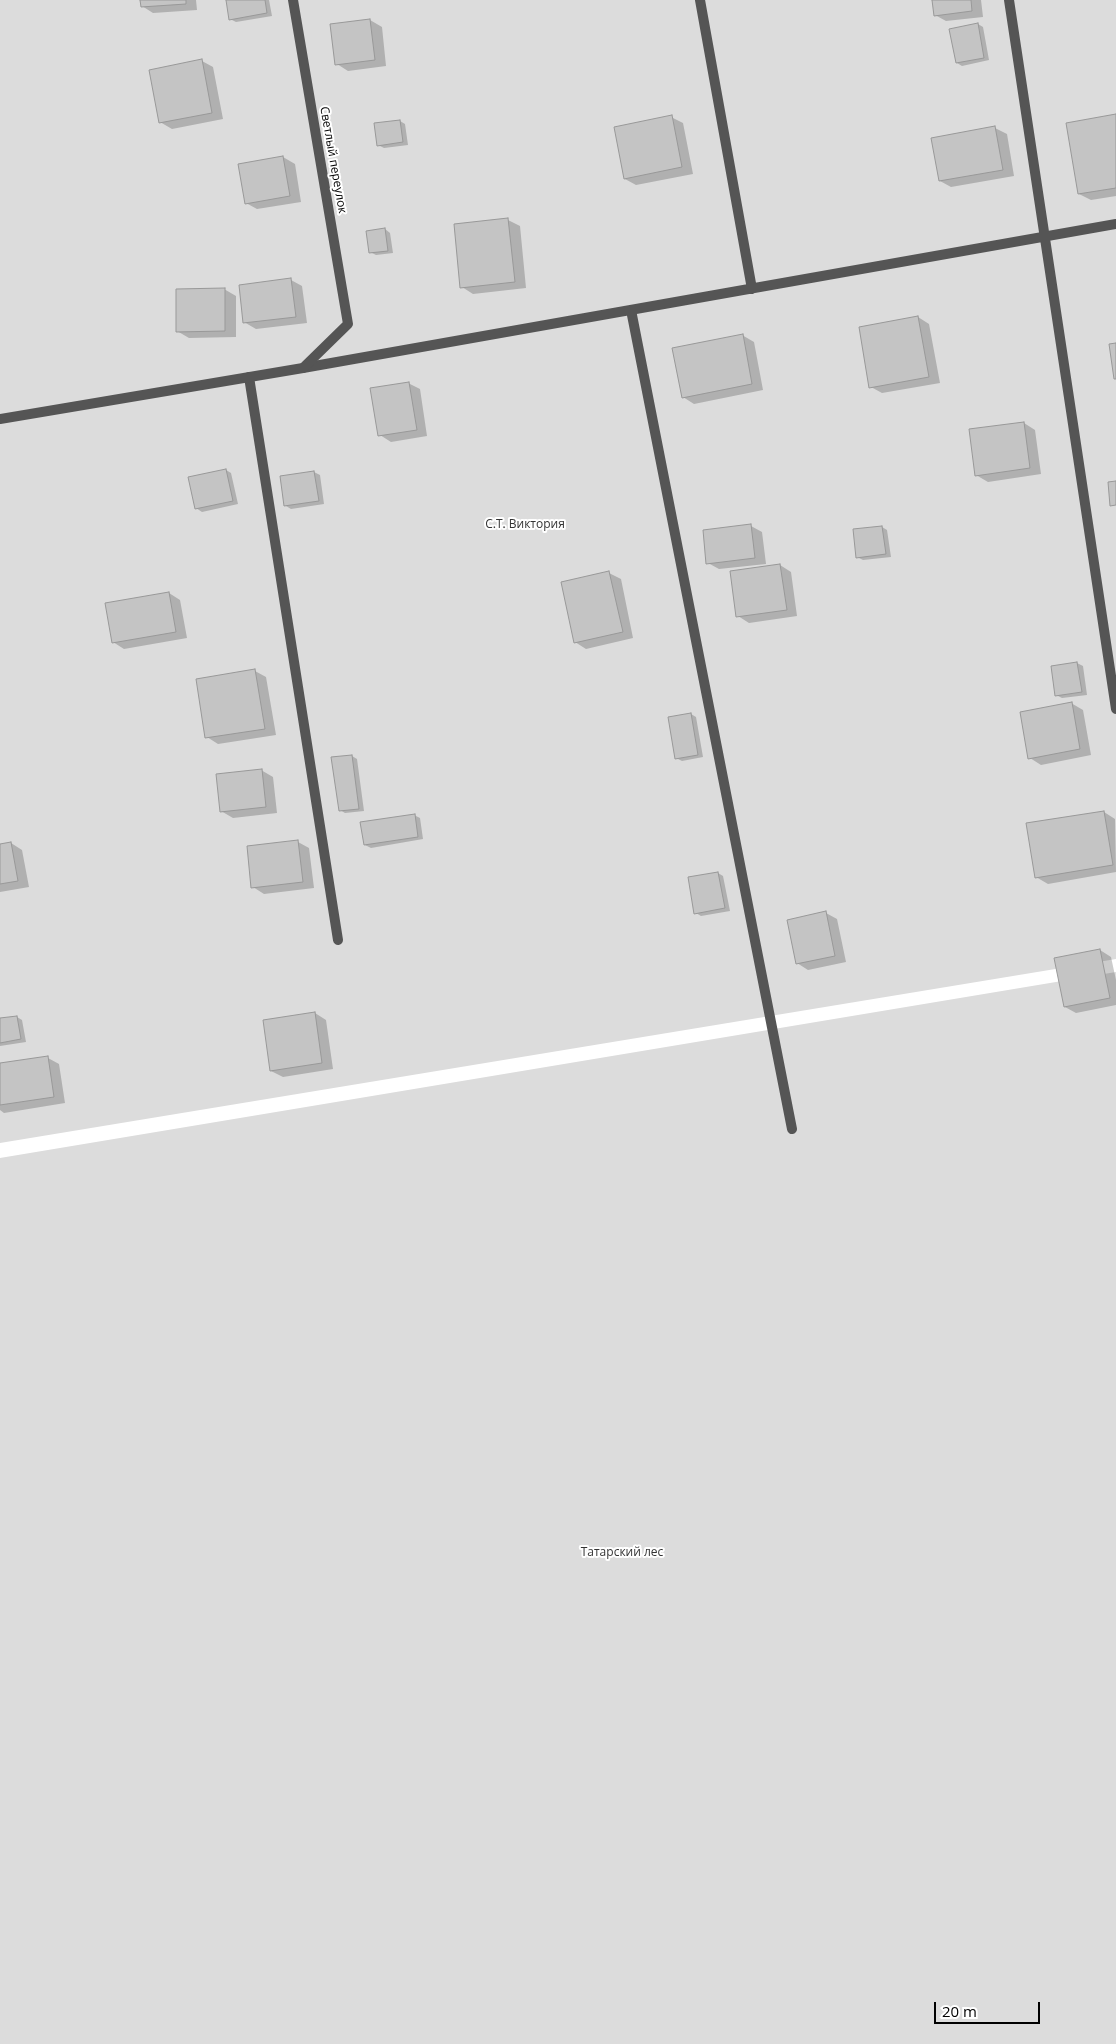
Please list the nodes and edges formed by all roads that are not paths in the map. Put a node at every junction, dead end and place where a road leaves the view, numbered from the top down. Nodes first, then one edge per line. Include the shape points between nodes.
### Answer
1 (293, 0) edge
2 (700, 0) edge
3 (1009, 0) edge
4 (1116, 224) edge
5 (1045, 237) junction
6 (752, 289) junction
7 (631, 310) junction
8 (303, 368) junction
9 (250, 377) junction
10 (0, 418) edge
11 (1116, 709) edge
12 (338, 940) dead end
13 (792, 1128) dead end

1 - 8 street, Светлый переулок via 348,324
2 - 6 street
3 - 5 street
4 - 5 street
5 - 6 street
5 - 11 street
6 - 7 street
7 - 8 street
7 - 13 street
8 - 9 street
9 - 10 street
9 - 12 street

